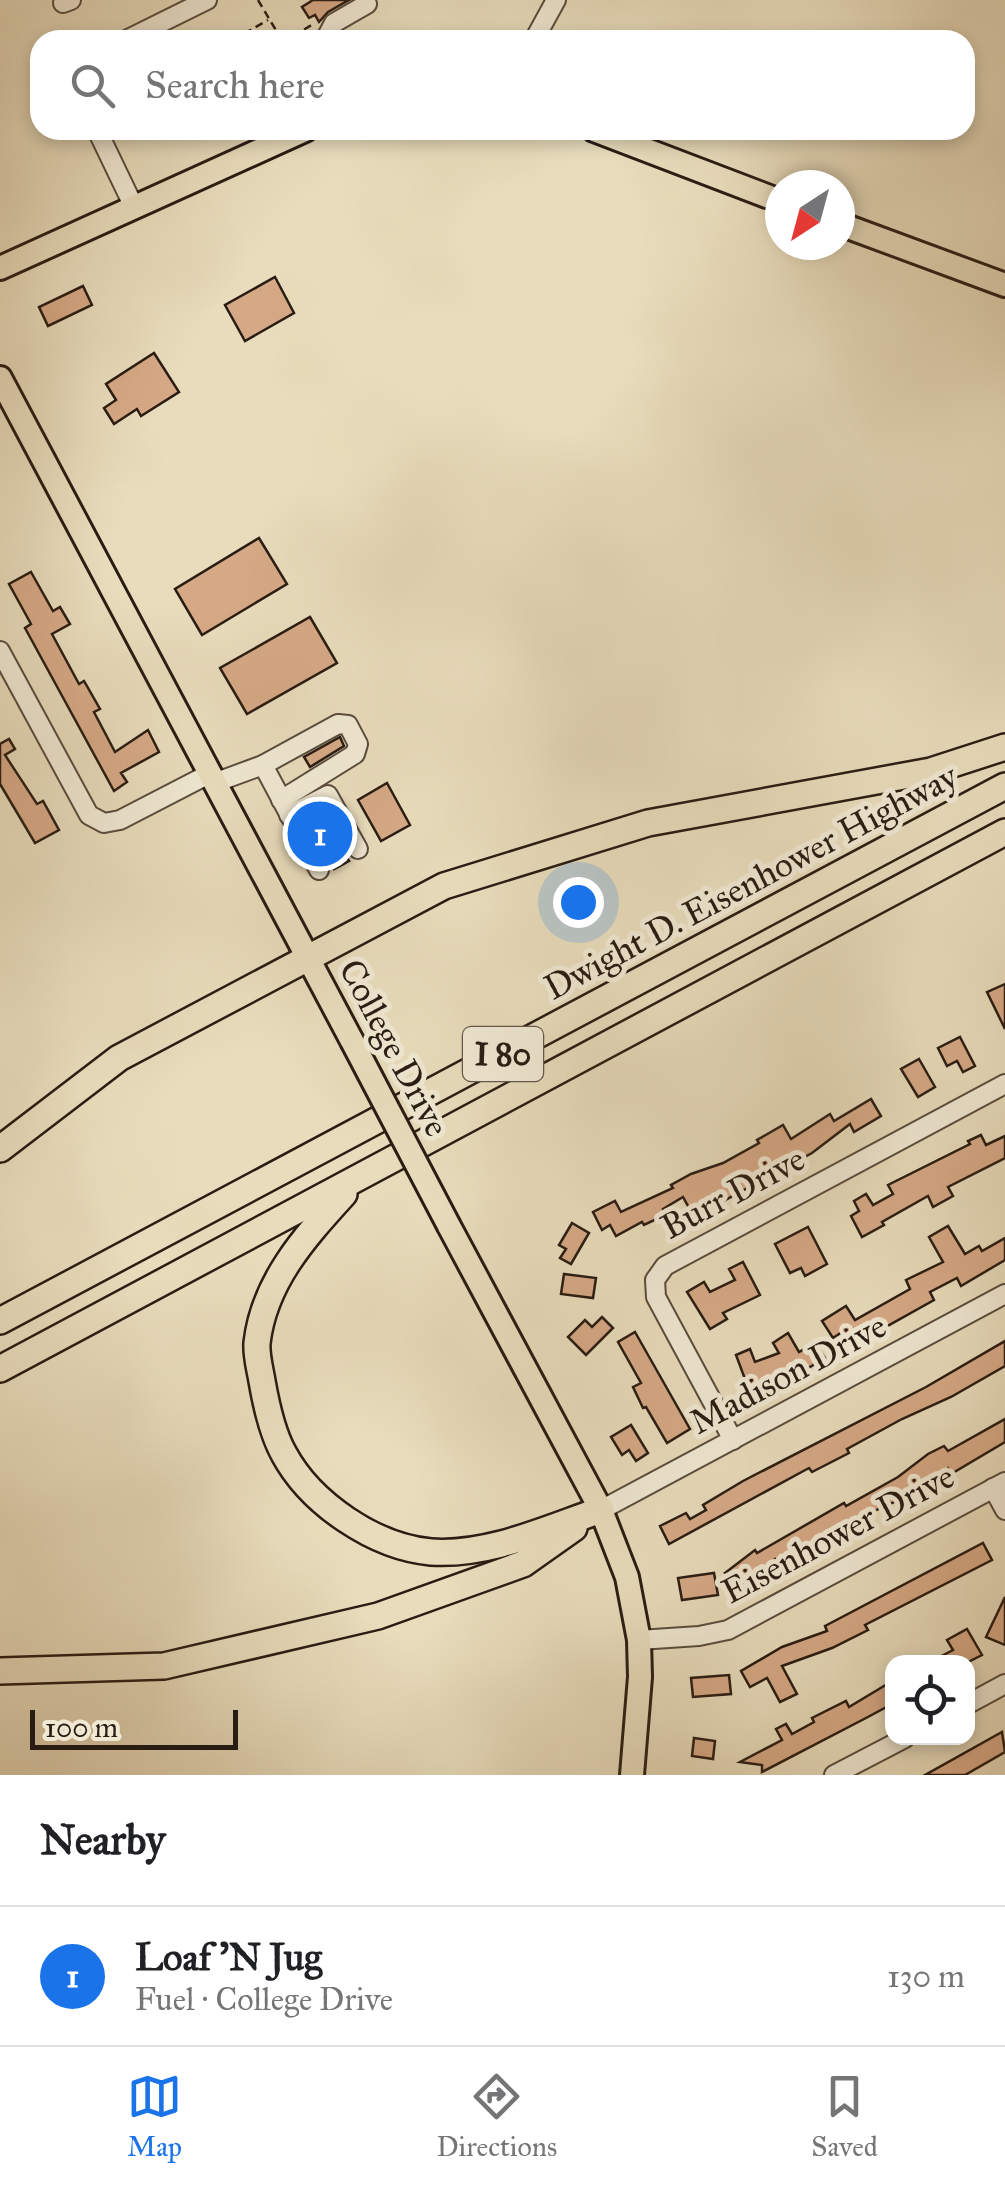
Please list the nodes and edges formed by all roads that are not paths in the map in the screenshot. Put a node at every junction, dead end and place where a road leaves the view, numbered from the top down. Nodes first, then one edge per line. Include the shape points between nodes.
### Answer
1 (207, 0) edge
2 (556, 0) edge
3 (367, 4) dead end
4 (146, 30) edge
5 (328, 30) edge
6 (540, 30) edge
7 (102, 140) edge
8 (282, 140) edge
9 (620, 140) edge
10 (765, 195) edge
11 (134, 207) junction
12 (855, 230) edge
13 (0, 268) edge
14 (1005, 285) edge
15 (0, 378) edge
16 (0, 651) edge
17 (1005, 746) edge
18 (263, 765) junction
19 (211, 778) junction
20 (1005, 786) edge
21 (285, 808) junction
22 (1005, 832) edge
23 (358, 849) dead end
24 (318, 870) dead end
25 (308, 960) junction
26 (1005, 1084) edge
27 (0, 1149) edge
28 (359, 1178) junction
29 (1005, 1294) edge
30 (0, 1321) edge
31 (0, 1369) edge
32 (734, 1440) junction
33 (999, 1485) edge
34 (601, 1510) junction
35 (1005, 1510) edge
36 (638, 1640) junction
37 (0, 1670) edge
38 (1005, 1684) edge
39 (975, 1700) edge
40 (892, 1745) edge
41 (632, 1775) edge
42 (834, 1775) edge

1 - 4 street
2 - 6 street
3 - 5 street
7 - 11 street
8 - 11 main road
9 - 10 main road
11 - 13 main road
12 - 14 main road
15 - 19 main road, College Drive
16 - 19 street via 89,815 104,823 120,820
17 - 25 highway via 931,771 648,823 444,886
18 - 19 street
18 - 21 street
18 - 21 street via 338,724 350,728 356,754
19 - 25 main road, College Drive
20 - 30 highway, Dwight D. Eisenhower Highway / I 80
21 - 23 street via 328,795
21 - 24 street
22 - 28 highway, I 80
25 - 27 highway via 119,1058
25 - 34 main road, College Drive, bridge
26 - 32 street, Burr Drive via 665,1266 654,1280 656,1297
28 - 31 highway, I 80
28 - 34 highway, I 80 via 298,1244 269,1294 256,1346 284,1454 321,1501 372,1536 431,1552 498,1546
29 - 32 street, Madison Drive
32 - 34 street, Madison Drive
33 - 35 street
33 - 36 street, Eisenhower Drive via 728,1630
34 - 36 main road, College Drive via 627,1577
34 - 37 highway via 522,1564 378,1616 164,1666
36 - 41 main road, College Drive
38 - 39 street
40 - 42 street

